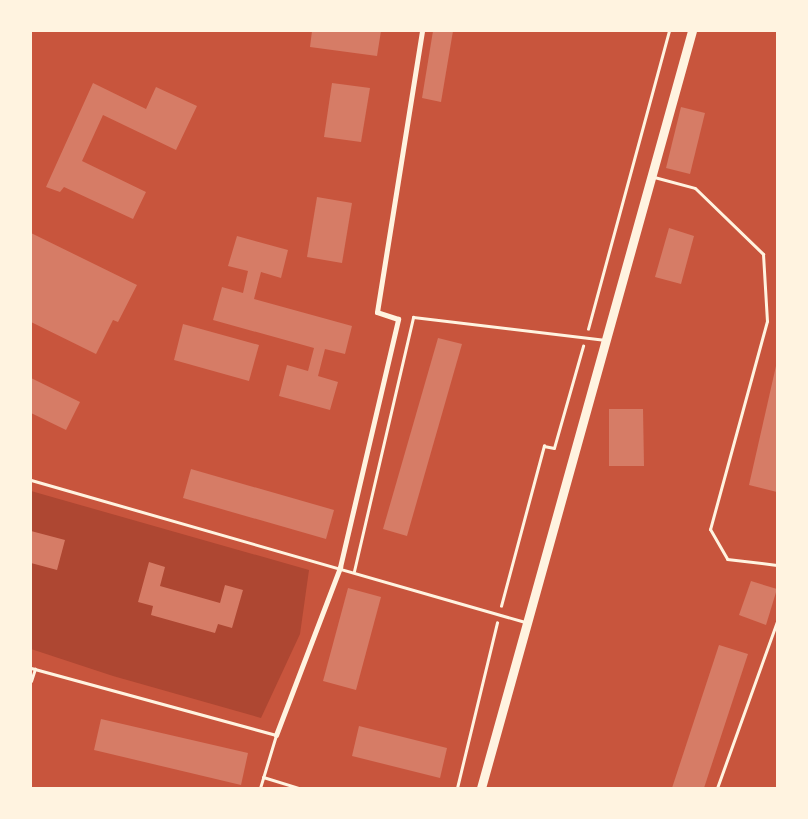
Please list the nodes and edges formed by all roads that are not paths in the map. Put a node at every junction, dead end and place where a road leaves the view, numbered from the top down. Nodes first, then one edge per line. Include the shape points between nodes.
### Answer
1 (422, 31) edge
2 (692, 31) edge
3 (651, 176) junction
4 (606, 340) junction
5 (31, 480) edge
6 (777, 565) edge
7 (340, 567) junction
8 (354, 571) junction
9 (777, 621) edge
10 (525, 622) junction
11 (33, 669) edge
12 (31, 681) edge
13 (276, 735) junction
14 (263, 777) junction
15 (260, 788) edge
16 (298, 788) edge
17 (481, 788) edge
18 (717, 788) edge

1 - 7 street via 377,312 398,319
2 - 3 main road
3 - 4 main road
3 - 6 lane via 695,188 763,254 767,321 710,529 727,559
4 - 8 lane via 413,317
4 - 10 main road
5 - 7 lane
7 - 8 lane
7 - 13 street
8 - 10 lane
9 - 18 lane
10 - 17 main road
11 - 12 lane
11 - 13 lane
13 - 14 lane
14 - 15 lane
14 - 16 lane

